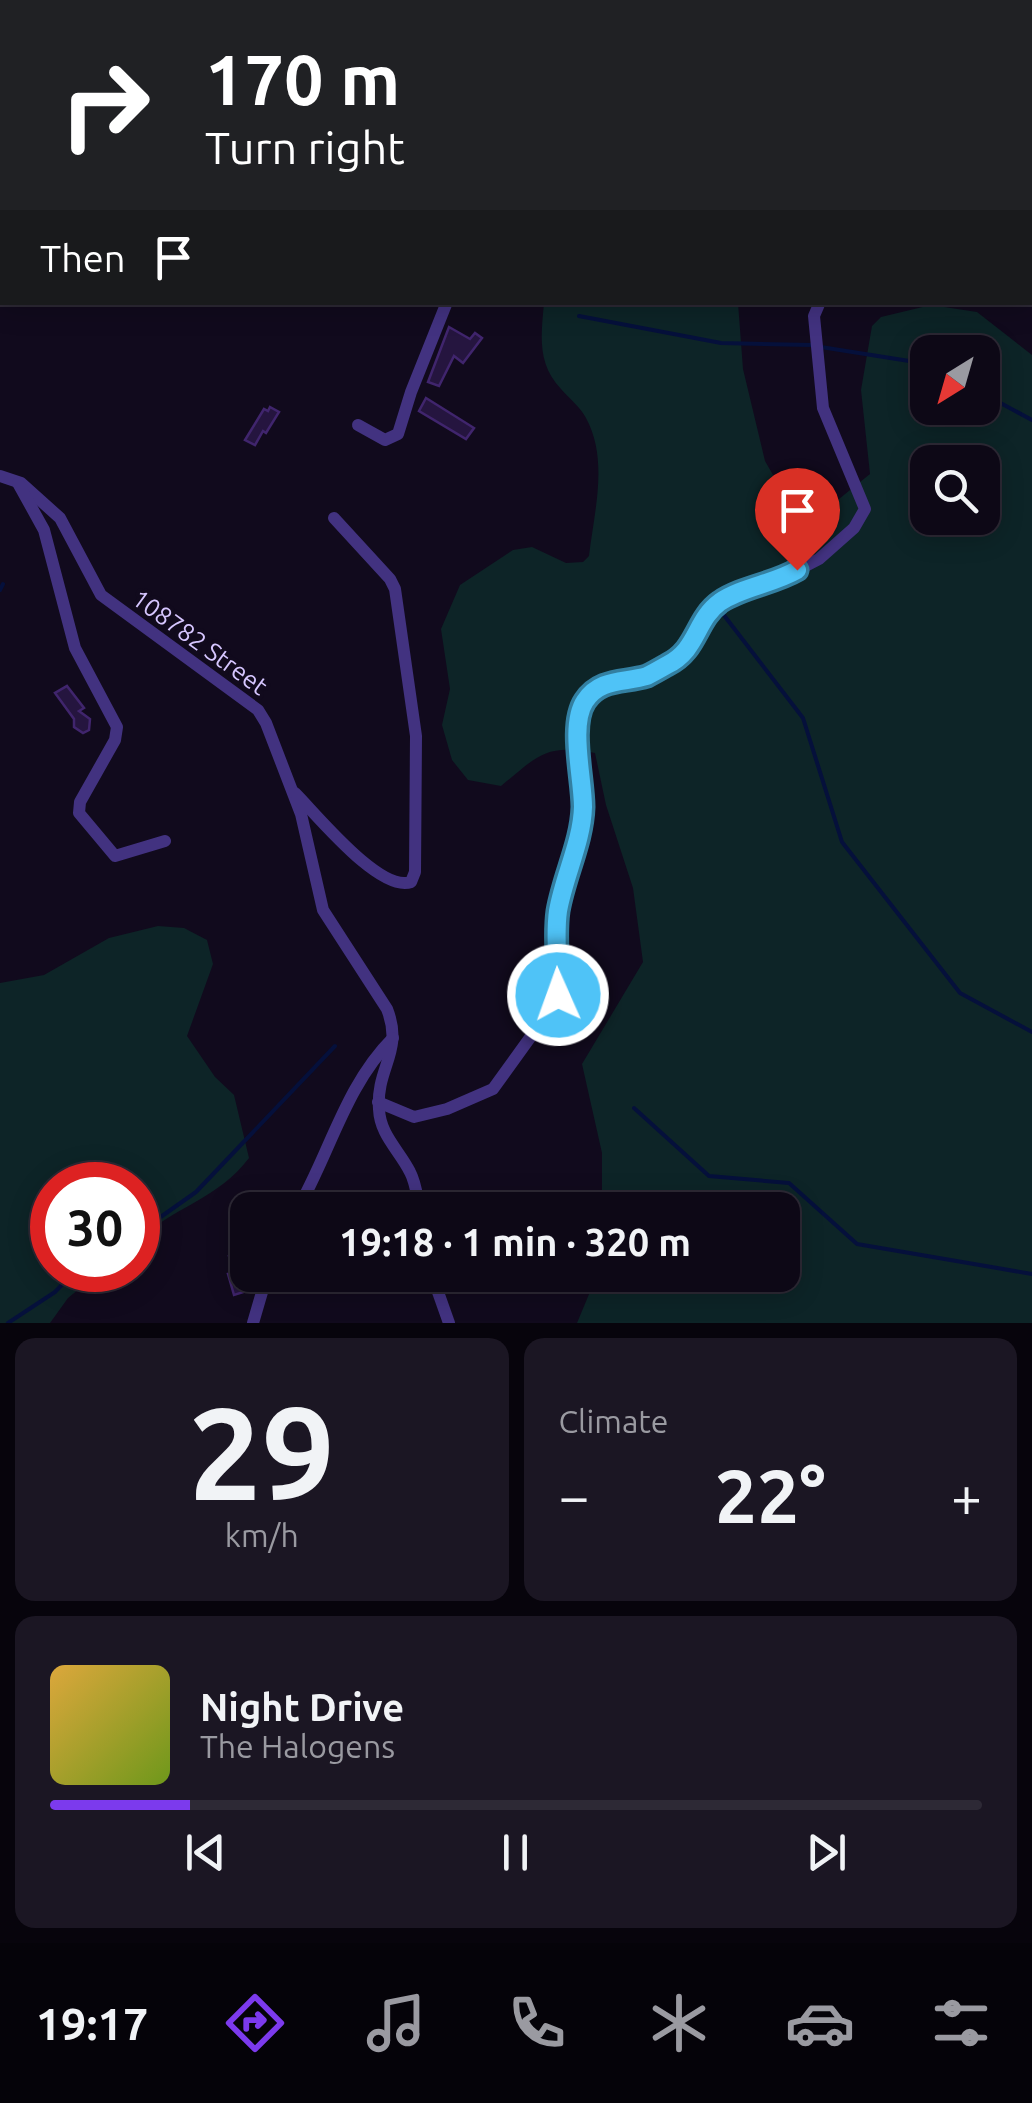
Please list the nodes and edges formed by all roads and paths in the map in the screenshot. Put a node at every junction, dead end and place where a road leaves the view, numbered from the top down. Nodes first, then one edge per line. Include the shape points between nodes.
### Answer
1 (446, 305) edge
2 (819, 305) edge
3 (358, 425) dead end
4 (0, 476) edge
5 (16, 481) junction
6 (334, 518) dead end
7 (293, 791) junction
8 (165, 840) dead end
9 (395, 1036) junction
10 (378, 1102) junction
11 (307, 1192) edge
12 (416, 1192) edge
13 (262, 1292) edge
14 (438, 1292) edge
15 (253, 1323) edge
16 (449, 1323) edge

1 - 3 street via 398,434 385,440
2 - 10 street via 814,316 823,408 864,509 854,528 819,559 718,604 679,659 646,676 599,686 584,702 577,724 583,811 558,910 556,1003 498,1084 480,1096 414,1117
4 - 5 street, 108782 Street
5 - 7 street, 108782 Street via 60,518 101,595 254,705
5 - 8 street via 44,530 74,648 117,727 79,812 115,856
6 - 7 street via 395,589 416,736 412,882 382,877
7 - 9 street, 108782 Street via 324,910 387,1009
9 - 10 street
9 - 11 street via 352,1092
10 - 12 street via 384,1130
13 - 15 street
14 - 16 street

